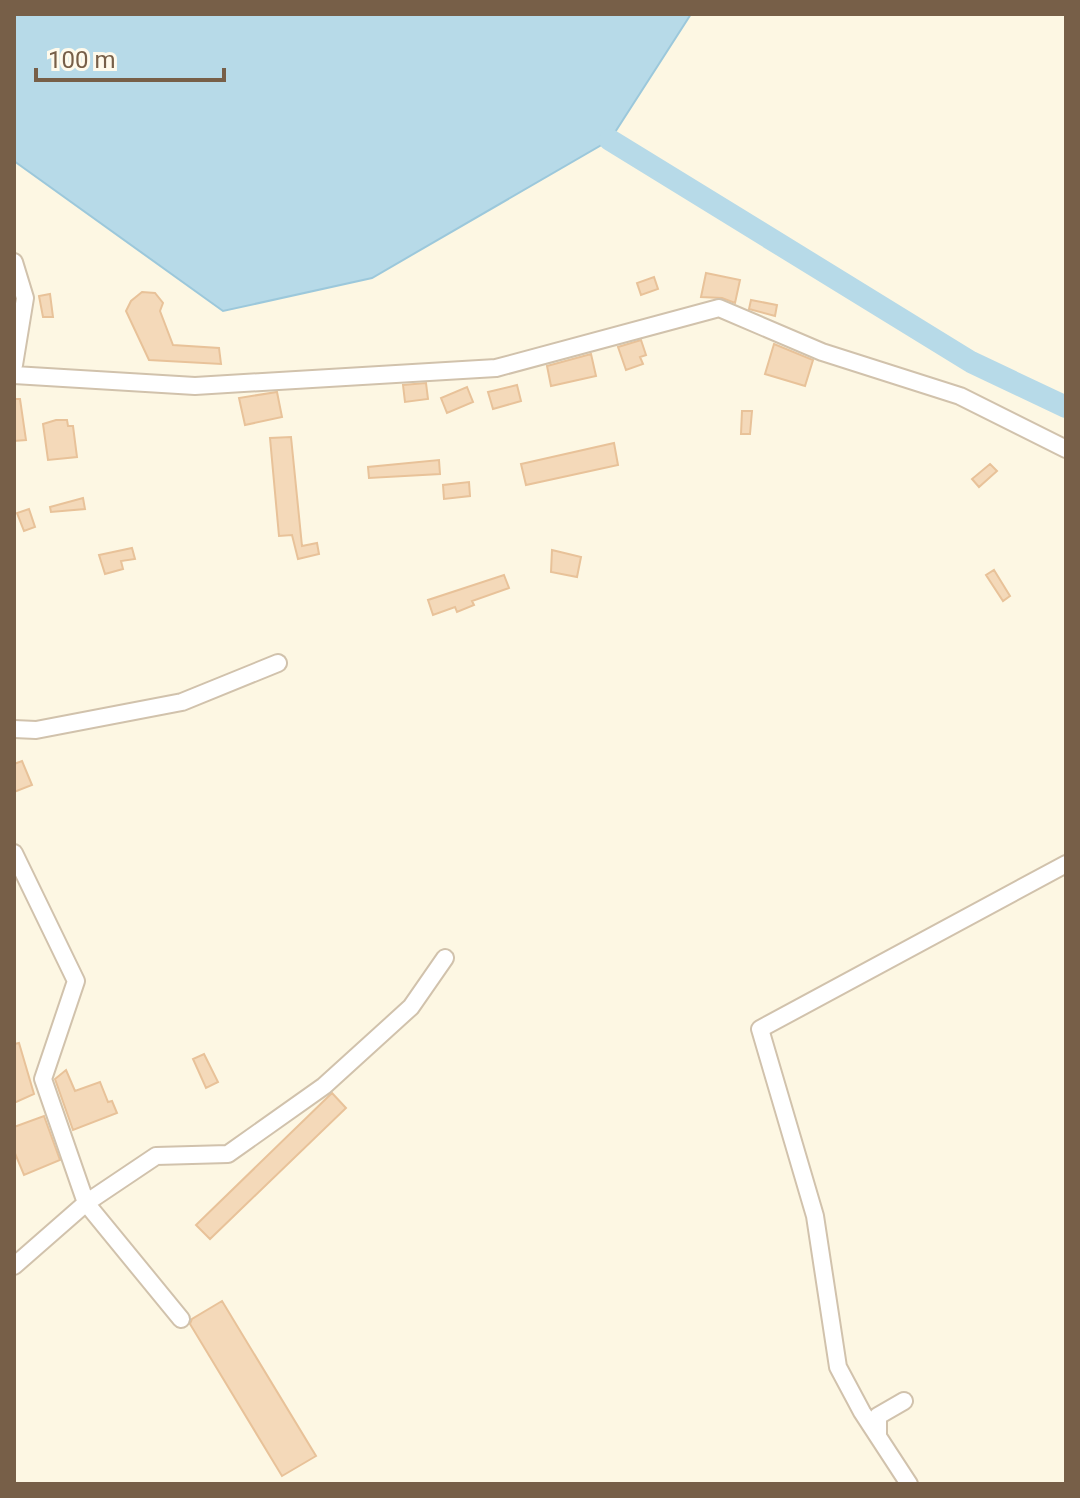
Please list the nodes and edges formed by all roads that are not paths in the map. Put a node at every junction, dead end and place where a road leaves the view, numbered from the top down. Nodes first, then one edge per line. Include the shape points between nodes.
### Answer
1 (14, 262) edge
2 (14, 365) edge
3 (14, 375) edge
4 (1066, 449) edge
5 (278, 663) dead end
6 (14, 729) edge
7 (14, 853) edge
8 (1066, 864) edge
9 (445, 958) dead end
10 (86, 1203) junction
11 (14, 1266) edge
12 (181, 1319) dead end
13 (904, 1401) dead end
14 (878, 1438) junction
15 (909, 1484) edge

1 - 2 street via 25,298
3 - 4 street via 195,386 496,368 719,308 822,352 960,396
5 - 6 street via 182,702 36,730
7 - 10 street via 76,981 43,1079
8 - 14 street via 760,1029 815,1216 838,1367
9 - 10 street via 411,1007 324,1086 228,1154 156,1156
10 - 11 street
10 - 12 street
13 - 14 street via 878,1416
14 - 15 street

